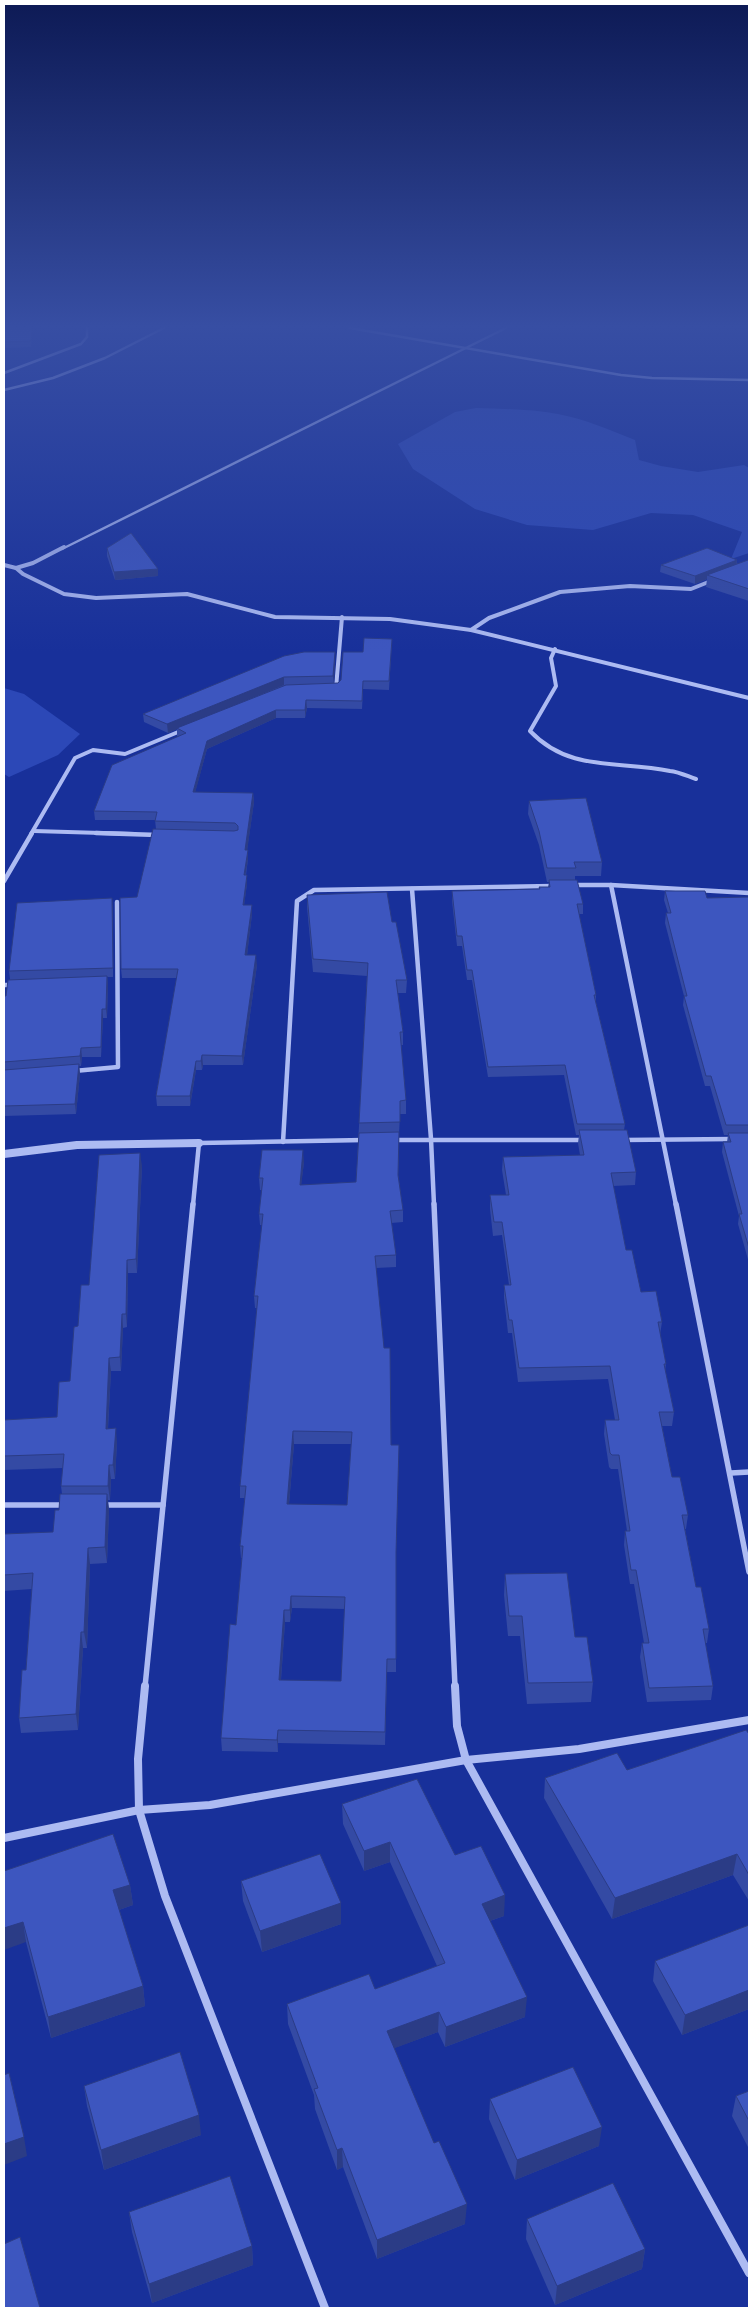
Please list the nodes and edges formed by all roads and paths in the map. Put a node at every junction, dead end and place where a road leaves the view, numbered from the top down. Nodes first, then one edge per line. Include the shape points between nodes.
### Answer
1 (289, 436) edge
2 (4, 565) edge
3 (16, 568) junction
4 (716, 579) edge
5 (342, 617) junction
6 (471, 630) junction
7 (555, 650) junction
8 (328, 688) edge
9 (749, 698) edge
10 (189, 727) edge
11 (696, 779) dead end
12 (34, 831) junction
13 (162, 835) edge
14 (4, 881) edge
15 (611, 885) junction
16 (561, 886) edge
17 (571, 886) edge
18 (412, 889) junction
19 (749, 893) edge
20 (117, 902) dead end
21 (107, 981) edge
22 (117, 981) junction
23 (23, 984) edge
24 (4, 985) edge
25 (71, 1071) edge
26 (431, 1139) junction
27 (740, 1139) edge
28 (372, 1140) edge
29 (382, 1140) edge
30 (586, 1140) edge
31 (616, 1140) edge
32 (664, 1140) junction
33 (283, 1142) junction
34 (199, 1144) junction
35 (4, 1154) edge
36 (749, 1472) edge
37 (731, 1473) junction
38 (4, 1505) edge
39 (74, 1505) edge
40 (94, 1505) edge
41 (163, 1505) junction
42 (749, 1572) edge
43 (749, 1720) edge
44 (466, 1760) junction
45 (139, 1810) junction
46 (4, 1838) edge
47 (749, 2273) edge
48 (325, 2308) edge

1 - 3 street
2 - 3 street
3 - 5 street via 64,594 96,598 187,594 275,617
4 - 6 street via 691,588 630,586 560,592 489,618
5 - 6 street via 390,619
5 - 8 street via 337,688
6 - 7 street
7 - 9 street
7 - 11 street via 551,658 556,686 530,731 538,742 577,760 668,770
10 - 12 street via 125,754 92,750 75,758
12 - 13 street
12 - 14 street
15 - 17 street
15 - 19 street
15 - 32 street
16 - 18 street
18 - 26 street
18 - 33 street via 314,890 297,901
20 - 22 street
21 - 22 street
22 - 25 street via 118,1067
23 - 24 street
26 - 29 street
26 - 30 street
26 - 44 street via 457,1726
27 - 32 street
28 - 33 street
31 - 32 street
32 - 37 street
33 - 34 street
34 - 35 street via 91,1144
34 - 41 street
36 - 37 street
37 - 42 street
38 - 39 street
40 - 41 street
41 - 45 street via 138,1759
43 - 44 street via 580,1749
44 - 45 street via 210,1805
44 - 47 street
45 - 46 street
45 - 48 street via 165,1896

